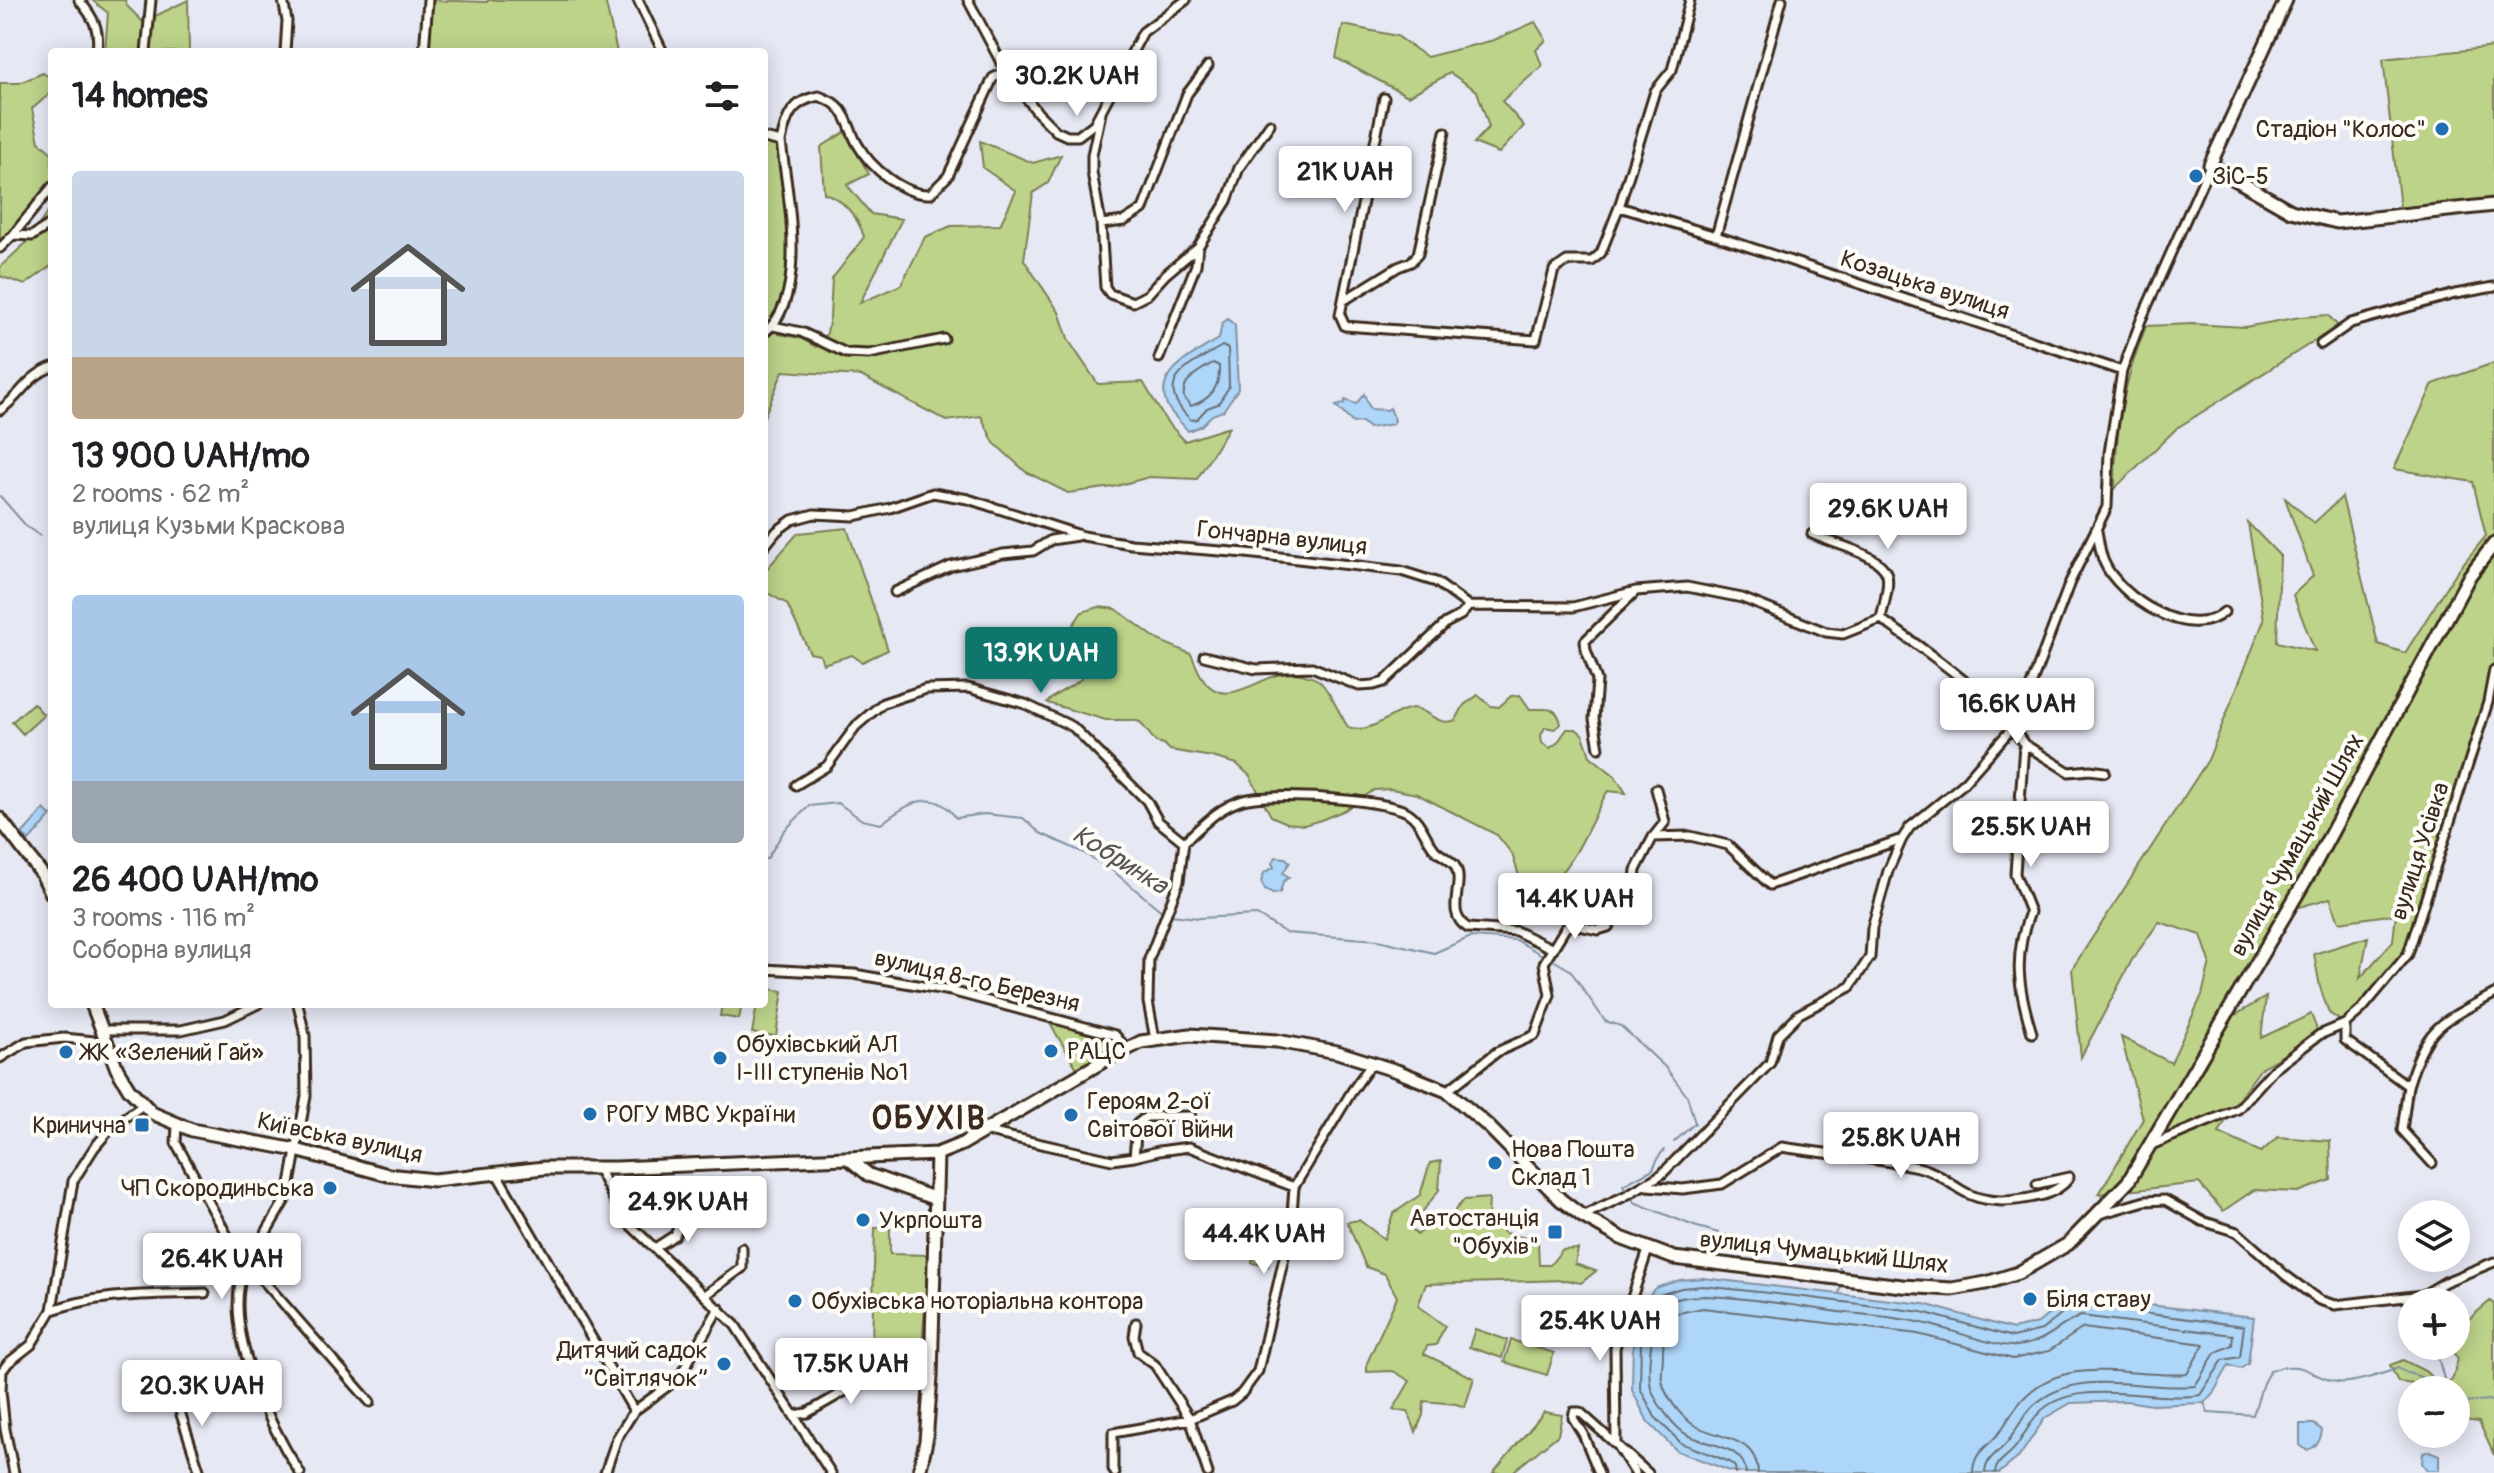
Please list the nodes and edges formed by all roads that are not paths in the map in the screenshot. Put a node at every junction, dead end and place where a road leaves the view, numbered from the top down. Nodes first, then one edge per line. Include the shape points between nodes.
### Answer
1 (79, 0) edge
2 (151, 0) edge
3 (283, 0) edge
4 (428, 0) edge
5 (638, 0) edge
6 (968, 0) edge
7 (1186, 0) edge
8 (1690, 0) edge
9 (1782, 0) edge
10 (2286, 0) edge
11 (98, 48) edge
12 (146, 48) edge
13 (285, 48) edge
14 (424, 48) edge
15 (661, 48) edge
16 (1208, 66) dead end
17 (1006, 72) junction
18 (1384, 98) dead end
19 (1101, 113) junction
20 (1270, 124) dead end
21 (1445, 132) dead end
22 (768, 139) edge
23 (781, 142) junction
24 (2210, 165) junction
25 (48, 192) edge
26 (2494, 205) edge
27 (1619, 207) junction
28 (1101, 224) junction
29 (48, 226) edge
30 (13, 235) junction
31 (1716, 236) junction
32 (1198, 247) junction
33 (0, 248) edge
34 (2494, 287) edge
35 (1343, 301) junction
36 (773, 326) junction
37 (768, 330) edge
38 (944, 339) dead end
39 (2321, 344) dead end
40 (1159, 358) dead end
41 (48, 368) edge
42 (2122, 371) junction
43 (0, 410) edge
44 (2097, 531) junction
45 (1812, 534) dead end
46 (1083, 536) junction
47 (768, 542) edge
48 (2494, 544) edge
49 (1636, 591) junction
50 (895, 592) dead end
51 (1469, 606) junction
52 (2224, 612) dead end
53 (1881, 619) junction
54 (1204, 656) dead end
55 (2494, 670) edge
56 (2013, 727) junction
57 (2024, 744) junction
58 (1599, 748) dead end
59 (2105, 772) dead end
60 (796, 785) dead end
61 (1656, 789) dead end
62 (0, 819) edge
63 (1653, 837) junction
64 (1902, 839) junction
65 (1184, 842) junction
66 (47, 875) edge
67 (1553, 949) junction
68 (768, 969) edge
69 (2494, 994) edge
70 (93, 1008) edge
71 (250, 1008) edge
72 (299, 1008) edge
73 (2345, 1024) junction
74 (101, 1030) junction
75 (2032, 1033) dead end
76 (1155, 1039) junction
77 (105, 1042) junction
78 (1126, 1048) junction
79 (0, 1058) edge
80 (1372, 1063) junction
81 (2408, 1086) junction
82 (1447, 1091) junction
83 (143, 1105) junction
84 (1191, 1116) dead end
85 (177, 1126) junction
86 (984, 1131) junction
87 (2149, 1146) junction
88 (296, 1150) junction
89 (937, 1154) junction
90 (1134, 1157) junction
91 (848, 1158) junction
92 (2432, 1163) dead end
93 (598, 1168) junction
94 (497, 1174) junction
95 (2037, 1184) dead end
96 (1644, 1186) junction
97 (1294, 1187) junction
98 (936, 1199) junction
99 (684, 1211) dead end
100 (1582, 1216) junction
101 (2094, 1216) junction
102 (655, 1248) junction
103 (742, 1248) dead end
104 (1648, 1250) junction
105 (2494, 1262) edge
106 (245, 1268) junction
107 (205, 1293) dead end
108 (705, 1295) junction
109 (719, 1308) junction
110 (52, 1310) junction
111 (1136, 1323) dead end
112 (843, 1350) dead end
113 (174, 1393) dead end
114 (370, 1402) dead end
115 (634, 1411) junction
116 (794, 1415) junction
117 (1190, 1419) junction
118 (1616, 1443) junction
119 (14, 1473) edge
120 (200, 1473) edge
121 (300, 1473) edge
122 (605, 1473) edge
123 (831, 1473) edge
124 (919, 1473) edge
125 (1115, 1473) edge
126 (1208, 1473) edge
127 (1599, 1473) edge
128 (1635, 1473) edge
129 (1648, 1473) edge

1 - 11 street via 100,33
2 - 12 street
3 - 13 street
4 - 14 street
5 - 15 street
6 - 17 street
7 - 19 street via 1143,32
8 - 27 street via 1672,70 1655,91
9 - 31 street
10 - 24 main road
16 - 28 street via 1187,94 1143,209 1124,221
17 - 19 street via 1056,131 1067,136 1078,136
17 - 23 street via 993,78 948,176 930,194 890,179 871,163 836,104 819,96 797,102 790,110
18 - 35 street
19 - 28 street via 1092,155
20 - 32 street via 1239,168 1227,201
21 - 35 street via 1418,254
22 - 23 street
23 - 36 street via 793,237 790,281
24 - 26 main road via 2291,211 2337,222
24 - 42 street
25 - 30 street
27 - 31 street, Козацька вулиця
27 - 35 street via 1601,253 1592,261 1567,261 1554,270 1536,340 1345,326 1340,315
28 - 32 street via 1105,287 1133,302
29 - 30 street via 32,236
30 - 33 street
31 - 42 street, Козацька вулиця
32 - 40 street via 1196,265
34 - 39 street via 2351,323
36 - 37 street
36 - 38 street via 801,332 846,353 869,354
41 - 43 street via 37,372
42 - 44 street via 2107,507
44 - 52 street via 2104,562 2120,586 2152,611 2185,622
44 - 56 street via 2070,582
45 - 53 street via 1881,565 1888,577
46 - 47 street, Гончарна вулиця via 933,493 854,516 814,514 792,520
46 - 50 street, Гончарна вулиця via 1061,536 1033,551 951,566
46 - 51 street, Гончарна вулиця via 1401,571 1436,582
48 - 87 main road, вулиця Чумацький Шлях via 2470,575 2312,869
49 - 51 street via 1573,607
49 - 53 street via 1687,587 1742,598 1843,634
49 - 58 street via 1585,641 1597,680 1594,719
51 - 54 street via 1384,682 1374,685 1359,686 1312,667 1256,669
53 - 56 street via 1945,665
55 - 73 street, вулиця Усівка via 2408,954
56 - 57 street
56 - 64 street via 1962,785
57 - 59 street via 2069,772
57 - 75 street via 2015,874 2030,912 2017,968
60 - 65 street via 827,766 856,726 883,703 926,689 968,688 1025,704 1073,727 1147,801 1158,821
61 - 63 street via 1665,822
62 - 66 main road
63 - 64 street via 1690,836 1728,845 1770,885
63 - 67 street via 1636,870 1634,889 1608,927 1566,927
64 - 96 street via 1872,928 1870,957 1850,987 1799,1014 1778,1035 1770,1063
65 - 67 street via 1215,813 1244,800 1350,799 1405,811 1454,864 1454,900 1462,925 1516,931
65 - 76 street via 1179,881 1149,959
67 - 82 street via 1544,963 1550,995 1535,1035 1497,1052
68 - 78 street, вулиця 8-го Березня via 854,974 951,991 1115,1035
69 - 81 street via 2438,1026 2419,1051
70 - 74 main road, Київська вулиця
71 - 74 street via 181,1030
72 - 88 street via 306,1096
73 - 81 street via 2345,1040
73 - 87 street, вулиця Усівка via 2319,1035 2273,1070 2238,1109
74 - 77 main road, Київська вулиця
76 - 78 main road, вулиця Чумацький Шлях
76 - 80 main road, вулиця Чумацький Шлях via 1190,1035 1277,1041
77 - 79 street via 26,1042
77 - 83 main road, Київська вулиця
78 - 86 main road, вулиця Чумацький Шлях
80 - 82 main road, вулиця Чумацький Шлях
80 - 97 street
81 - 92 street via 2402,1130
82 - 100 main road, вулиця Чумацький Шлях
83 - 85 main road, Київська вулиця
83 - 110 street via 112,1127 73,1181
84 - 90 street via 1146,1117 1137,1124
85 - 88 main road, Київська вулиця
85 - 106 street via 176,1143
86 - 89 main road, вулиця Чумацький Шлях
86 - 90 street via 1112,1160
87 - 101 main road, вулиця Чумацький Шлях via 2128,1182
88 - 94 main road, Київська вулиця via 418,1180
88 - 106 street via 288,1195
89 - 91 main road, Київська вулиця
89 - 98 main road
90 - 97 street via 1189,1147
91 - 93 main road, Київська вулиця
91 - 98 main road via 869,1175
93 - 94 main road, Київська вулиця
93 - 102 street via 624,1219
94 - 115 street
95 - 96 street via 2069,1177 2045,1195 2012,1202 1981,1199 1920,1168 1782,1147 1722,1184
96 - 100 street
97 - 117 street via 1291,1227 1258,1371 1232,1401
98 - 124 main road via 931,1377
99 - 102 street via 675,1235
100 - 104 main road, вулиця Чумацький Шлях
101 - 104 main road, вулиця Чумацький Шлях via 2043,1261 1986,1283 1952,1289 1720,1266
101 - 105 street via 2165,1200 2202,1221 2237,1232 2285,1275 2335,1305 2423,1295
102 - 108 street
103 - 108 street via 742,1268
104 - 118 street via 1615,1348
106 - 114 street via 254,1270
106 - 121 street via 236,1314 264,1408
107 - 110 street via 126,1296
108 - 109 street
109 - 115 street via 679,1378
109 - 116 street
110 - 119 street via 31,1345 2,1371 3,1416
111 - 117 street via 1138,1352 1155,1365
112 - 116 street via 847,1390
113 - 120 street
115 - 122 street
116 - 123 street
117 - 125 street via 1113,1433
117 - 126 street
118 - 127 street via 1574,1412
118 - 128 street
118 - 129 street

